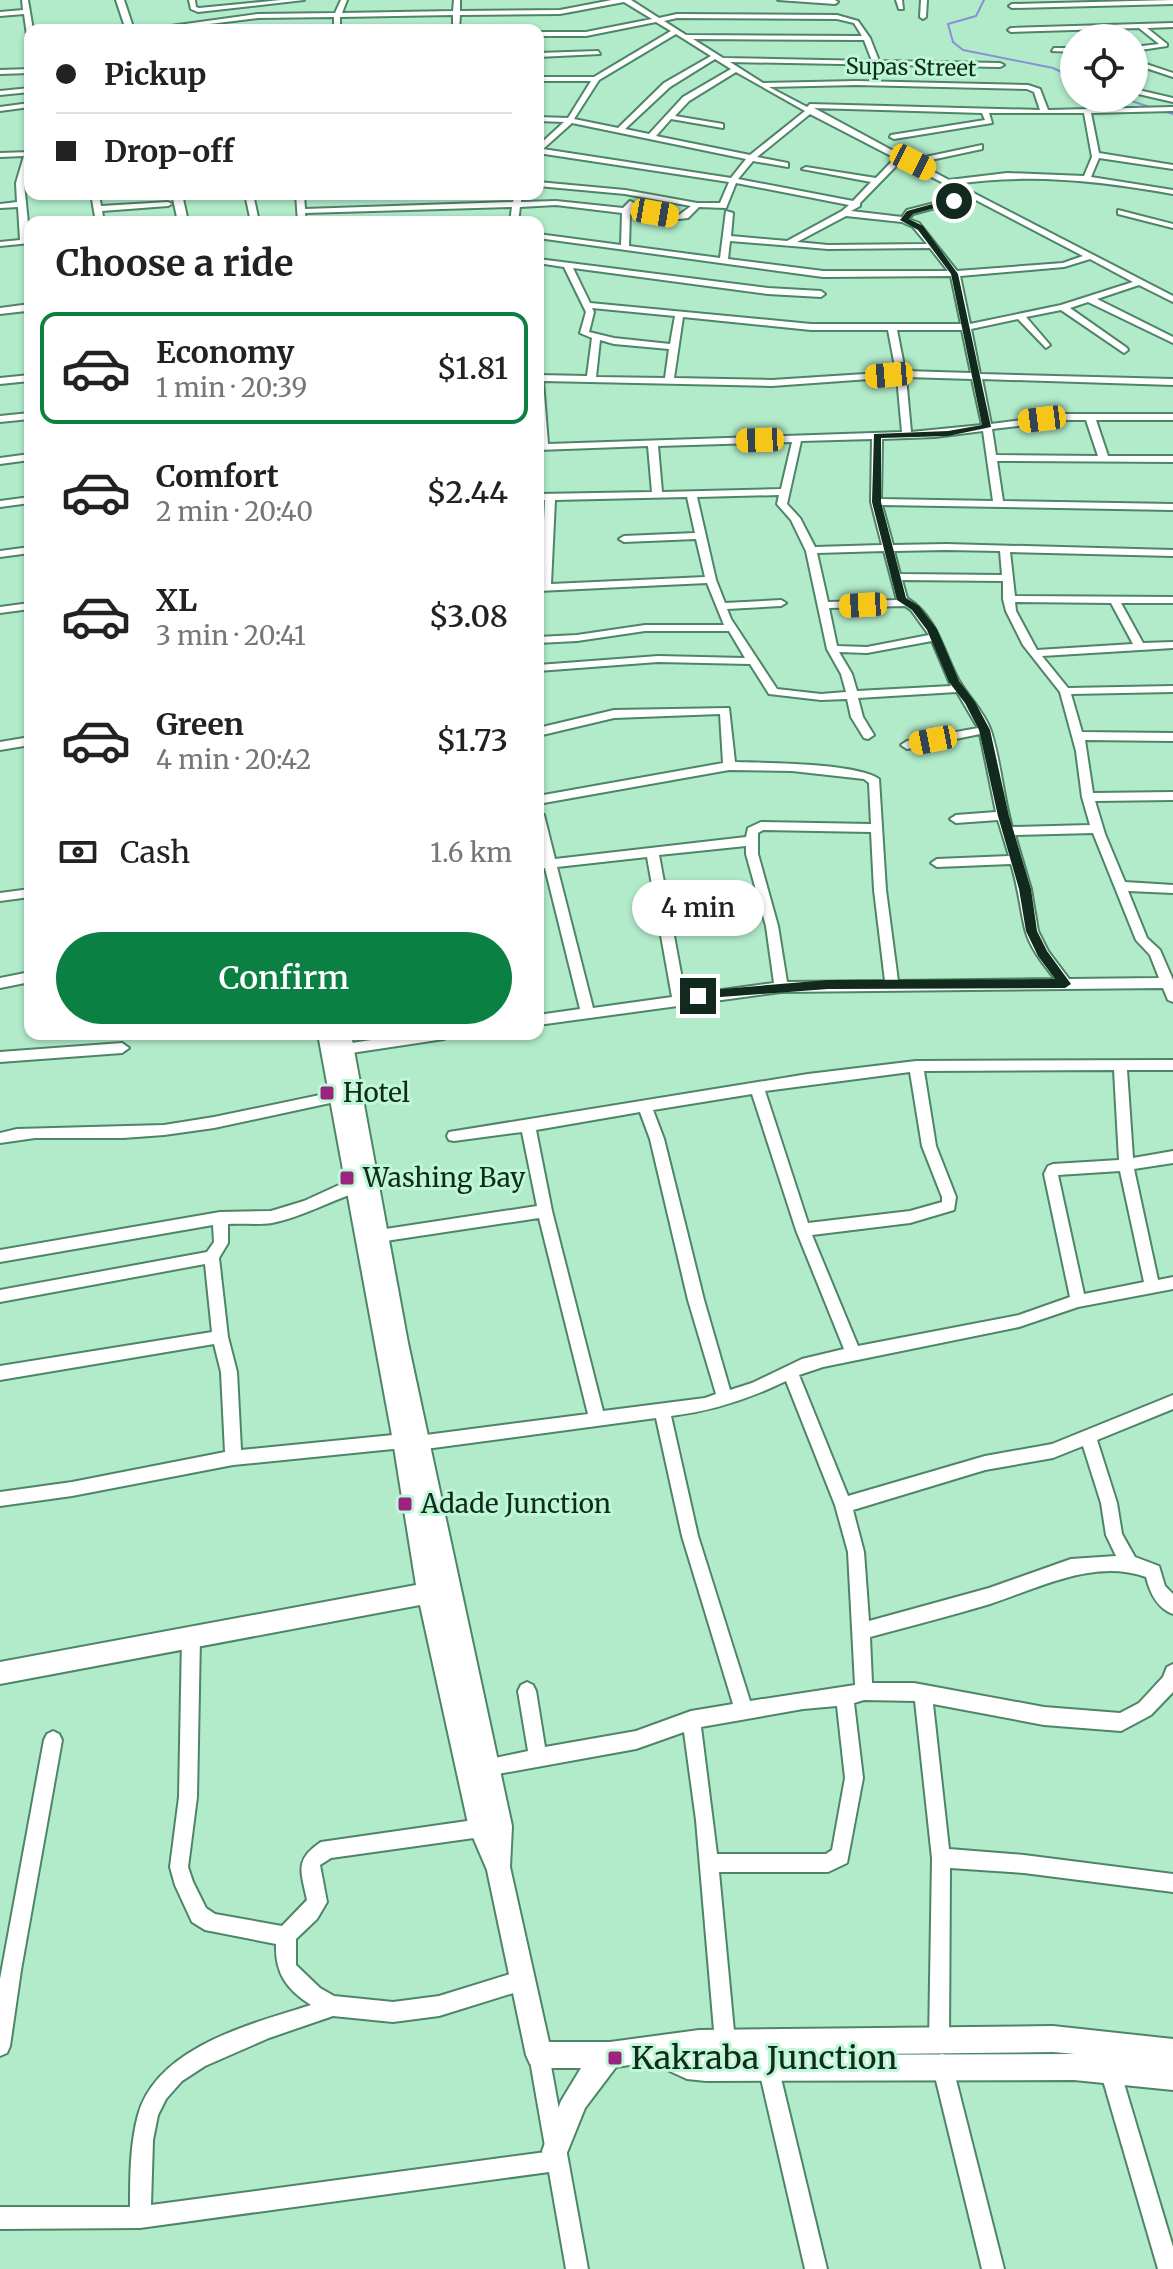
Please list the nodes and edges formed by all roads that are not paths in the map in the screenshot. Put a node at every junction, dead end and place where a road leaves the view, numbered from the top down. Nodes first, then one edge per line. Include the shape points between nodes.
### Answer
1 (25, 0) edge
2 (112, 0) edge
3 (120, 0) edge
4 (192, 0) edge
5 (301, 0) edge
6 (344, 0) edge
7 (457, 0) edge
8 (624, 0) edge
9 (781, 0) edge
10 (924, 0) edge
11 (835, 2) dead end
12 (1173, 2) edge
13 (1154, 4) junction
14 (1012, 6) dead end
15 (26, 12) junction
16 (0, 14) edge
17 (455, 14) junction
18 (1173, 14) edge
19 (258, 16) junction
20 (337, 16) junction
21 (923, 17) dead end
22 (656, 19) junction
23 (28, 24) edge
24 (119, 24) edge
25 (128, 24) edge
26 (193, 24) edge
27 (258, 24) edge
28 (337, 24) edge
29 (456, 24) edge
30 (1173, 25) edge
31 (1148, 27) edge
32 (1060, 29) edge
33 (1011, 30) dead end
34 (1148, 31) edge
35 (544, 34) edge
36 (681, 34) junction
37 (867, 38) junction
38 (1169, 46) edge
39 (1148, 48) edge
40 (1054, 50) dead end
41 (1060, 50) edge
42 (598, 53) dead end
43 (544, 55) edge
44 (720, 58) junction
45 (876, 61) junction
46 (955, 64) junction
47 (1000, 65) dead end
48 (1148, 67) edge
49 (736, 69) junction
50 (24, 71) edge
51 (0, 72) edge
52 (1173, 75) edge
53 (544, 79) edge
54 (596, 79) junction
55 (761, 85) junction
56 (963, 86) junction
57 (24, 91) edge
58 (0, 93) edge
59 (1148, 94) edge
60 (1173, 100) edge
61 (24, 106) edge
62 (802, 106) junction
63 (0, 109) edge
64 (1173, 109) edge
65 (811, 110) junction
66 (984, 110) junction
67 (1148, 111) edge
68 (1045, 112) junction
69 (1060, 112) edge
70 (1087, 112) edge
71 (670, 117) junction
72 (544, 119) edge
73 (570, 120) junction
74 (720, 126) dead end
75 (620, 130) junction
76 (651, 137) junction
77 (894, 137) dead end
78 (544, 145) edge
79 (979, 147) dead end
80 (544, 152) edge
81 (24, 154) edge
82 (0, 155) edge
83 (1096, 155) junction
84 (902, 156) junction
85 (752, 157) junction
86 (913, 162) junction
87 (637, 165) junction
88 (785, 165) dead end
89 (1173, 167) edge
90 (806, 169) dead end
91 (24, 170) edge
92 (1087, 177) junction
93 (731, 180) junction
94 (879, 181) junction
95 (951, 182) junction
96 (544, 185) edge
97 (1173, 192) edge
98 (628, 193) junction
99 (975, 195) junction
100 (95, 200) edge
101 (160, 200) edge
102 (301, 200) edge
103 (485, 200) edge
104 (536, 200) edge
105 (21, 204) junction
106 (857, 204) junction
107 (697, 205) junction
108 (0, 206) edge
109 (96, 209) junction
110 (626, 210) junction
111 (302, 211) junction
112 (1121, 212) dead end
113 (729, 213) dead end
114 (845, 213) junction
115 (98, 216) edge
116 (302, 216) edge
117 (904, 220) junction
118 (24, 222) edge
119 (1173, 226) edge
120 (544, 237) edge
121 (727, 238) junction
122 (24, 241) edge
123 (0, 244) edge
124 (786, 244) junction
125 (625, 245) junction
126 (934, 246) junction
127 (1091, 256) junction
128 (724, 260) junction
129 (544, 262) edge
130 (567, 264) junction
131 (955, 274) junction
132 (1140, 282) junction
133 (821, 294) dead end
134 (1090, 299) junction
135 (1173, 299) edge
136 (588, 305) junction
137 (1063, 307) junction
138 (24, 308) edge
139 (0, 311) edge
140 (679, 315) junction
141 (1021, 317) junction
142 (966, 327) junction
143 (892, 328) junction
144 (596, 337) junction
145 (1173, 340) edge
146 (1046, 345) dead end
147 (674, 347) junction
148 (1124, 350) dead end
149 (901, 374) junction
150 (977, 377) junction
151 (544, 378) edge
152 (24, 379) edge
153 (591, 379) junction
154 (0, 381) edge
155 (669, 381) junction
156 (1173, 382) edge
157 (24, 417) edge
158 (1090, 417) junction
159 (1173, 417) edge
160 (0, 419) edge
161 (987, 427) junction
162 (877, 436) junction
163 (907, 436) junction
164 (797, 439) junction
165 (653, 444) junction
166 (544, 447) edge
167 (24, 458) edge
168 (992, 458) junction
169 (1104, 458) junction
170 (1173, 459) edge
171 (0, 461) edge
172 (785, 492) junction
173 (691, 494) junction
174 (657, 495) junction
175 (544, 497) edge
176 (550, 497) junction
177 (24, 501) edge
178 (876, 502) junction
179 (0, 504) edge
180 (998, 504) junction
181 (1173, 507) edge
182 (701, 536) junction
183 (624, 539) dead end
184 (887, 548) junction
185 (1005, 549) junction
186 (813, 550) junction
187 (24, 551) edge
188 (1173, 553) edge
189 (0, 554) edge
190 (544, 565) edge
191 (897, 577) junction
192 (1008, 578) junction
193 (711, 580) junction
194 (544, 588) edge
195 (1008, 599) junction
196 (1114, 599) junction
197 (1173, 600) edge
198 (781, 603) dead end
199 (906, 603) junction
200 (822, 605) junction
201 (722, 606) junction
202 (24, 607) edge
203 (0, 610) edge
204 (730, 628) junction
205 (936, 637) junction
206 (544, 640) edge
207 (1173, 645) edge
208 (1140, 647) junction
209 (832, 649) junction
210 (1035, 653) junction
211 (751, 661) junction
212 (544, 668) edge
213 (958, 689) junction
214 (1173, 689) edge
215 (1065, 691) junction
216 (849, 696) junction
217 (985, 730) junction
218 (544, 731) edge
219 (868, 735) dead end
220 (1078, 736) junction
221 (1173, 737) edge
222 (24, 742) edge
223 (907, 745) dead end
224 (0, 746) edge
225 (729, 766) junction
226 (1173, 796) edge
227 (1088, 797) junction
228 (544, 799) edge
229 (1003, 816) junction
230 (956, 819) dead end
231 (876, 828) junction
232 (1097, 829) junction
233 (1008, 831) junction
234 (750, 841) junction
235 (652, 853) junction
236 (1016, 860) junction
237 (937, 863) dead end
238 (544, 864) edge
239 (1122, 886) junction
240 (1173, 889) edge
241 (24, 894) edge
242 (0, 897) edge
243 (1155, 953) junction
244 (1173, 954) edge
245 (24, 978) edge
246 (0, 983) edge
247 (892, 983) junction
248 (1065, 984) junction
249 (781, 987) junction
250 (1171, 990) edge
251 (679, 998) junction
252 (588, 1013) junction
253 (544, 1019) edge
254 (363, 1040) edge
255 (336, 1042) edge
256 (122, 1048) dead end
257 (0, 1057) edge
258 (1120, 1065) junction
259 (1173, 1065) edge
260 (916, 1066) junction
261 (757, 1087) junction
262 (339, 1096) junction
263 (645, 1106) junction
264 (528, 1126) junction
265 (454, 1136) dead end
266 (0, 1138) edge
267 (1173, 1157) edge
268 (1126, 1165) junction
269 (356, 1187) junction
270 (545, 1211) junction
271 (220, 1218) junction
272 (803, 1230) junction
273 (379, 1236) junction
274 (0, 1256) edge
275 (212, 1257) junction
276 (1173, 1283) edge
277 (1152, 1285) junction
278 (0, 1296) edge
279 (1078, 1301) junction
280 (220, 1337) junction
281 (854, 1355) junction
282 (0, 1373) edge
283 (790, 1373) junction
284 (725, 1398) junction
285 (1173, 1402) edge
286 (662, 1410) junction
287 (597, 1418) junction
288 (1088, 1436) junction
289 (411, 1442) junction
290 (233, 1458) junction
291 (0, 1499) edge
292 (843, 1505) junction
293 (1129, 1563) junction
294 (438, 1592) junction
295 (1173, 1606) edge
296 (859, 1632) junction
297 (191, 1637) junction
298 (0, 1673) edge
299 (1173, 1673) edge
300 (527, 1691) dead end
301 (864, 1691) junction
302 (923, 1696) junction
303 (845, 1697) junction
304 (744, 1710) junction
305 (691, 1720) junction
306 (53, 1740) dead end
307 (538, 1757) junction
308 (487, 1767) junction
309 (481, 1828) junction
310 (941, 1858) junction
311 (708, 1863) junction
312 (499, 1870) junction
313 (1173, 1883) edge
314 (285, 1936) junction
315 (523, 1980) junction
316 (332, 2006) junction
317 (939, 2041) junction
318 (725, 2042) junction
319 (0, 2046) edge
320 (654, 2051) junction
321 (1173, 2052) edge
322 (539, 2055) junction
323 (610, 2055) junction
324 (942, 2067) junction
325 (769, 2070) junction
326 (1110, 2070) junction
327 (1173, 2077) edge
328 (556, 2156) junction
329 (140, 2217) junction
330 (0, 2218) edge
331 (577, 2269) edge
332 (816, 2269) edge
333 (993, 2269) edge
334 (1169, 2269) edge

1 - 15 street
2 - 24 street
3 - 25 street
4 - 5 street via 198,10
6 - 20 street
7 - 17 street
8 - 17 street via 560,12
8 - 22 street
9 - 11 street
10 - 21 street
12 - 13 street
13 - 14 street
13 - 18 street
15 - 16 street
15 - 23 street
17 - 20 street
17 - 29 street
19 - 20 street
19 - 26 street
19 - 27 street
20 - 28 street
22 - 35 street via 586,34
22 - 36 street
22 - 37 street via 847,18
30 - 31 street
32 - 33 street
34 - 38 street
36 - 37 street
36 - 44 street
36 - 54 street via 663,37
37 - 45 street
38 - 39 street
40 - 41 street
42 - 43 street
44 - 45 street
44 - 49 street
44 - 75 street via 667,85
45 - 46 street
46 - 47 street
46 - 56 street
48 - 52 street
49 - 55 street
49 - 71 street via 686,99
50 - 51 street
53 - 54 street
54 - 73 street
55 - 56 street, Supas Street
55 - 62 street
56 - 68 street, Supas Street via 1032,88
57 - 58 street
59 - 60 street
61 - 63 street
62 - 65 street
62 - 66 street
64 - 67 street
65 - 84 street
65 - 85 street
66 - 68 street
66 - 77 street via 989,121 984,124
68 - 69 street
70 - 83 street
71 - 74 street
71 - 76 street
72 - 73 street
73 - 75 street
73 - 78 street
75 - 76 street
76 - 85 street
79 - 86 street
80 - 87 street
81 - 82 street
83 - 89 street
83 - 92 street
84 - 86 street
84 - 94 street
85 - 88 street
85 - 93 street
86 - 95 street
87 - 93 street
87 - 98 street
90 - 94 street
91 - 105 street
92 - 95 street via 1016,174
92 - 97 street
93 - 106 street
93 - 107 street via 723,206
94 - 106 street
95 - 99 street
96 - 98 street
98 - 107 street
98 - 110 street
99 - 117 street via 910,212
99 - 127 street
100 - 109 street
101 - 109 street
102 - 111 street
103 - 111 street
104 - 110 street
105 - 108 street
105 - 118 street
106 - 114 street
107 - 110 street via 679,217
109 - 115 street
110 - 125 street
111 - 116 street
112 - 119 street
113 - 121 street
114 - 117 street
114 - 124 street
117 - 126 street via 921,228
120 - 125 street
121 - 124 street
121 - 128 street
122 - 123 street
124 - 126 street
125 - 128 street
126 - 131 street
127 - 131 street via 1064,265
127 - 132 street
128 - 131 street via 823,274
129 - 130 street
130 - 133 street
130 - 136 street
131 - 142 street
132 - 134 street
132 - 135 street
134 - 137 street
134 - 145 street
136 - 140 street
136 - 144 street via 583,330
137 - 141 street
137 - 148 street
138 - 139 street
140 - 143 street via 789,326
140 - 147 street
141 - 142 street
141 - 146 street
142 - 143 street
142 - 150 street
143 - 149 street
144 - 147 street
144 - 153 street
147 - 155 street
149 - 150 street
149 - 155 street via 795,383
149 - 163 street
150 - 156 street
150 - 161 street
151 - 153 street
152 - 154 street
153 - 155 street
157 - 160 street
158 - 159 street
158 - 161 street
158 - 169 street
161 - 163 street
161 - 168 street
162 - 163 street
162 - 164 street
162 - 178 street
164 - 165 street
164 - 172 street
165 - 166 street
165 - 174 street
167 - 171 street
168 - 169 street
168 - 180 street
169 - 170 street
172 - 173 street
172 - 186 street via 782,504 794,514
173 - 174 street
173 - 182 street
174 - 176 street
175 - 176 street
176 - 190 street
177 - 179 street
178 - 180 street
178 - 184 street
180 - 181 street
182 - 183 street
182 - 193 street
184 - 185 street
184 - 186 street
184 - 191 street
185 - 188 street
185 - 192 street
186 - 200 street
187 - 189 street
191 - 192 street
191 - 199 street
192 - 195 street
193 - 194 street
193 - 201 street
195 - 196 street
195 - 210 street via 1017,626
196 - 197 street
196 - 208 street
198 - 201 street
199 - 200 street
199 - 205 street
200 - 209 street
201 - 204 street
202 - 203 street
204 - 206 street via 645,628
204 - 211 street
205 - 209 street via 867,650
205 - 213 street
207 - 208 street
208 - 210 street
209 - 216 street via 848,680
210 - 215 street
211 - 212 street via 658,659
211 - 216 street via 773,692
213 - 216 street
213 - 217 street
214 - 215 street
215 - 220 street
216 - 219 street
217 - 223 street
217 - 229 street
218 - 225 street via 614,714 725,710
220 - 221 street
220 - 227 street
222 - 224 street
225 - 228 street
225 - 231 street via 867,776 875,782
226 - 227 street
227 - 232 street
229 - 230 street
229 - 233 street
231 - 234 street via 761,826 752,831
231 - 247 street
232 - 233 street
232 - 239 street
233 - 236 street
234 - 235 street
234 - 249 street
235 - 238 street
235 - 251 street
236 - 237 street
236 - 248 street via 1032,931
238 - 252 street
239 - 240 street
239 - 243 street via 1142,940
241 - 242 street
243 - 244 street
243 - 250 street
245 - 246 street
247 - 248 street
247 - 249 street
248 - 250 street
249 - 251 street
251 - 252 street
252 - 253 street
254 - 255 street
255 - 262 street
255 - 273 street
256 - 257 street
258 - 259 street
258 - 260 street
258 - 268 street
260 - 261 street
260 - 272 street via 929,1146 949,1206 910,1217
261 - 263 street
261 - 272 street
262 - 266 street via 175,1129
262 - 269 street
263 - 264 street
263 - 284 street
264 - 265 street
264 - 270 street
267 - 268 street
268 - 277 street
268 - 279 street via 1059,1169 1051,1174
269 - 271 street via 271,1217
269 - 289 street
270 - 273 street
270 - 287 street
271 - 274 street
271 - 275 street via 221,1243
272 - 281 street
273 - 289 street
275 - 278 street
275 - 280 street
276 - 277 street
277 - 279 street
279 - 281 street via 1019,1321
280 - 282 street
280 - 290 street via 229,1372
281 - 283 street
283 - 284 street
283 - 292 street
284 - 286 street
285 - 288 street
286 - 287 street
286 - 304 street via 697,1562
287 - 289 street
288 - 292 street via 1053,1451 985,1463
288 - 293 street via 1114,1535
289 - 290 street
289 - 294 street
290 - 291 street
292 - 296 street via 856,1552
293 - 295 street via 1153,1572 1158,1590
293 - 296 street via 1071,1567
294 - 297 street
294 - 308 street
294 - 309 street
296 - 301 street
297 - 298 street
297 - 314 street via 188,1797 179,1867 184,1885 199,1915 212,1923
299 - 302 street via 1145,1709 1121,1722 1044,1716
300 - 307 street
301 - 302 street
301 - 303 street
302 - 310 street
303 - 304 street
303 - 311 street via 854,1778 840,1856 828,1863
304 - 305 street
305 - 307 street via 636,1740
305 - 311 street
306 - 319 street
307 - 308 street
308 - 312 street via 500,1826
309 - 312 street
309 - 314 street via 318,1854 310,1867 317,1902
310 - 313 street
310 - 317 street
311 - 318 street
312 - 315 street
314 - 316 street via 287,1970
315 - 316 street via 439,2006 393,2012
315 - 322 street
316 - 329 street via 192,2061 156,2092 142,2138
317 - 318 street
317 - 321 street via 1053,2039
317 - 324 street
318 - 320 street
320 - 323 street
320 - 325 street via 687,2066
322 - 323 street
322 - 328 street
323 - 328 street via 587,2079 568,2113
324 - 325 street
324 - 326 street
324 - 333 street
325 - 332 street
326 - 327 street
326 - 334 street
328 - 329 street
328 - 331 street
329 - 330 street

